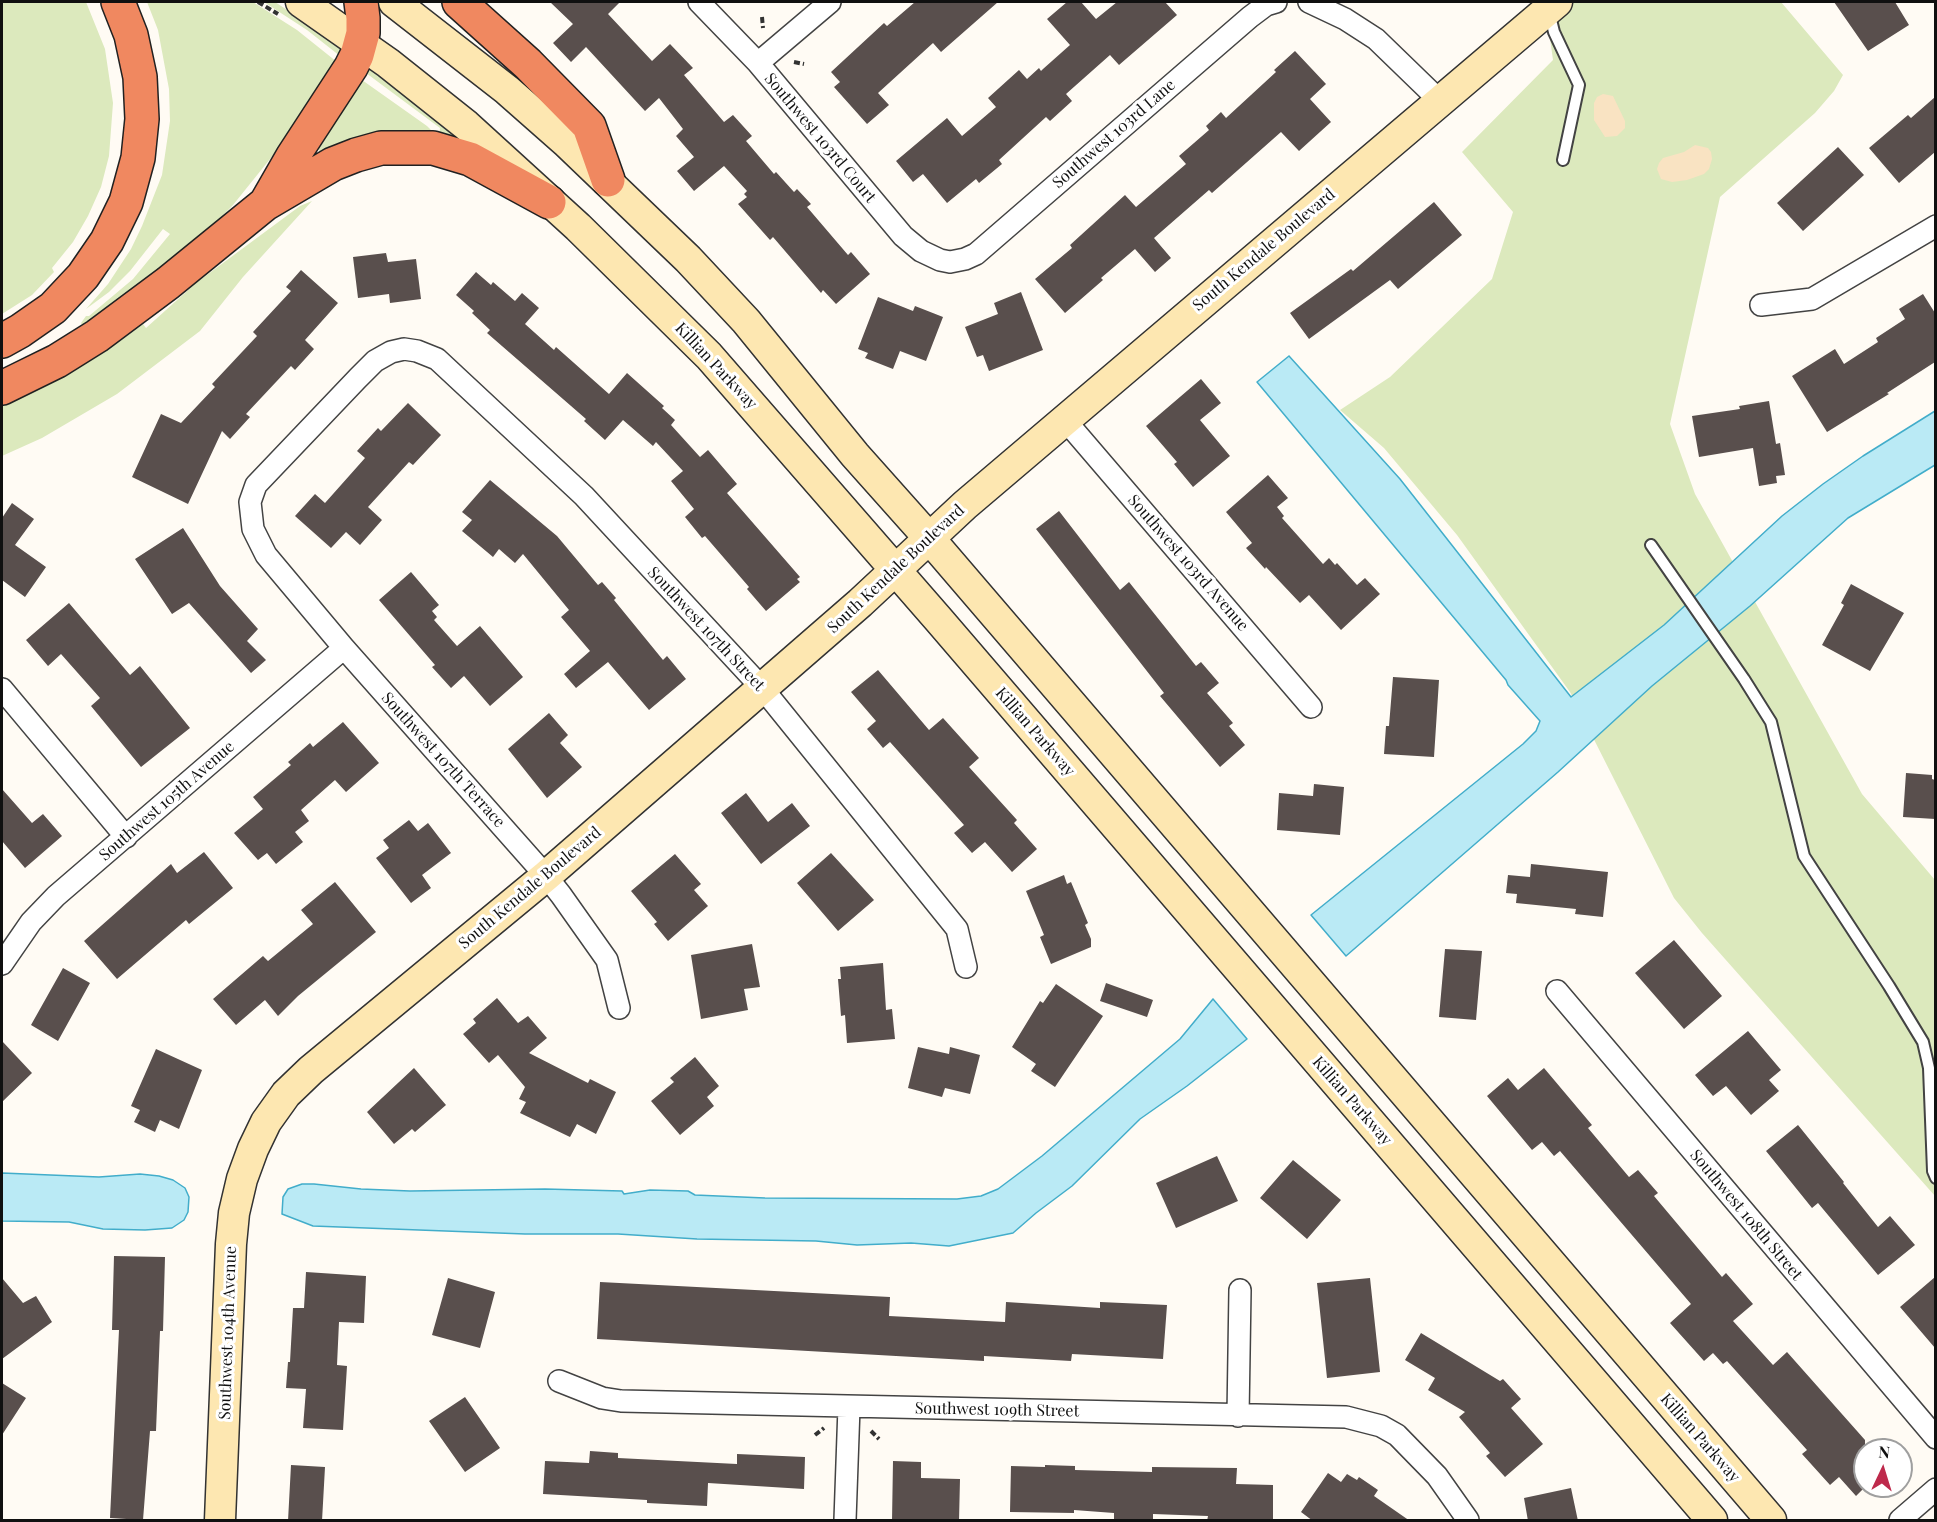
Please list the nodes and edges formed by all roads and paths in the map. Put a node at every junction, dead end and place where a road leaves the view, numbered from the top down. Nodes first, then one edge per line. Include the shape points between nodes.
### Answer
1 (118, 2) edge
2 (301, 2) edge
3 (361, 2) edge
4 (394, 2) edge
5 (459, 2) edge
6 (699, 2) edge
7 (830, 2) edge
8 (1276, 2) edge
9 (1310, 2) edge
10 (1552, 5) edge
11 (762, 17) dead end
12 (763, 28) dead end
13 (361, 44) junction
14 (793, 62) dead end
15 (758, 63) junction
16 (804, 64) dead end
17 (1440, 101) junction
18 (1563, 160) dead end
19 (608, 180) junction
20 (549, 202) junction
21 (265, 204) junction
22 (1935, 226) edge
23 (950, 262) joint
24 (1761, 305) dead end
25 (2, 341) edge
26 (2, 388) edge
27 (1065, 420) junction
28 (251, 520) joint
29 (929, 538) junction
30 (1651, 545) dead end
31 (895, 571) junction
32 (344, 648) junction
33 (2, 689) edge
34 (763, 689) junction
35 (1311, 707) dead end
36 (126, 837) junction
37 (546, 876) junction
38 (2, 964) edge
39 (966, 966) dead end
40 (1557, 991) dead end
41 (619, 1008) dead end
42 (253, 1149) joint
43 (1935, 1178) edge
44 (1240, 1290) dead end
45 (559, 1381) dead end
46 (849, 1407) junction
47 (1238, 1416) junction
48 (824, 1428) dead end
49 (871, 1431) dead end
50 (815, 1435) dead end
51 (1935, 1438) edge
52 (879, 1439) dead end
53 (1935, 1489) edge
54 (220, 1521) edge
55 (845, 1521) edge
56 (1468, 1521) edge
57 (1712, 1521) edge
58 (1772, 1521) edge
59 (1900, 1521) edge

1 - 25 highway via 131,35 140,77 142,119 138,158 126,202 107,242 83,276 53,308
2 - 13 main road, Killian Parkway
3 - 13 highway
4 - 19 main road, Killian Parkway via 507,90
5 - 19 highway via 589,126
6 - 15 street, Southwest 103rd Court
7 - 15 street
8 - 23 street, Southwest 103rd Lane via 1250,17 976,254
9 - 17 street via 1376,39
10 - 17 main road, South Kendale Boulevard
10 - 18 lane via 1554,32 1579,85
11 - 12 path
13 - 20 main road, Killian Parkway via 466,126
13 - 21 highway via 347,76
14 - 16 path
15 - 23 street, Southwest 103rd Court via 903,236 921,251
17 - 27 main road, South Kendale Boulevard
19 - 29 main road, Killian Parkway via 746,321 855,455
20 - 21 highway via 470,159 433,148 408,147 381,148 333,164
20 - 31 main road, Killian Parkway via 709,356
21 - 26 highway via 97,336
22 - 24 street via 1812,299
27 - 29 main road, South Kendale Boulevard
27 - 35 street, Southwest 103rd Avenue
28 - 32 street, Southwest 107th Terrace via 266,555
28 - 34 street, Southwest 107th Street via 251,496 259,481 375,361 404,349 423,352 437,358 584,496
29 - 31 main road, South Kendale Boulevard
29 - 58 main road, Killian Parkway
30 - 43 lane via 1771,722 1804,856 1923,1042 1929,1068
31 - 34 main road, South Kendale Boulevard
31 - 57 main road, Killian Parkway
32 - 36 street, Southwest 105th Avenue
32 - 37 street, Southwest 107th Terrace
33 - 36 street
34 - 37 main road, South Kendale Boulevard
34 - 39 street, Southwest 107th Street via 957,928
36 - 38 street, Southwest 105th Avenue via 56,896 31,922
37 - 41 street, Southwest 107th Terrace via 607,960
37 - 42 main road, South Kendale Boulevard via 298,1081 275,1108
40 - 51 street, Southwest 108th Street
42 - 54 main road, Southwest 104th Avenue via 242,1179 232,1229
44 - 47 street
45 - 46 street, Southwest 109th Street via 611,1400
46 - 47 street, Southwest 109th Street
46 - 55 street
47 - 56 street, Southwest 109th Street via 1335,1417 1381,1426 1397,1435 1424,1461
48 - 50 path
49 - 52 path
53 - 59 street

